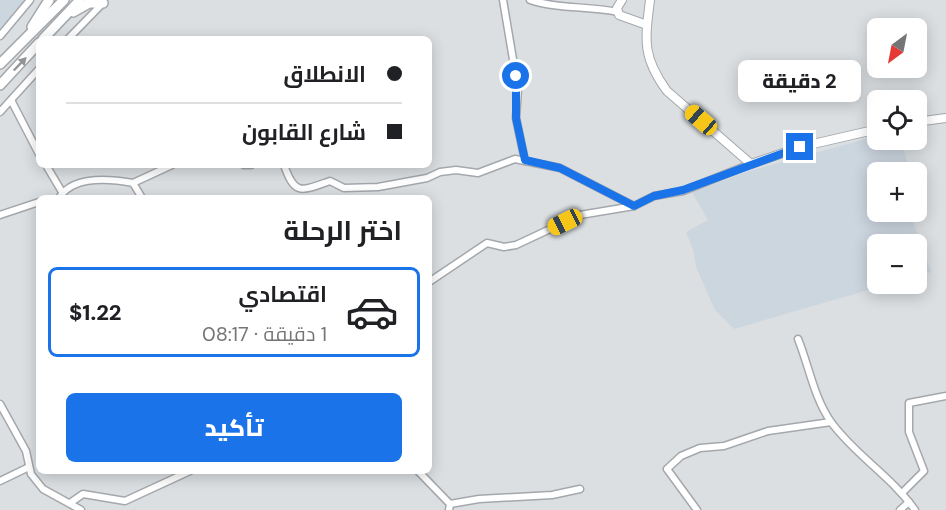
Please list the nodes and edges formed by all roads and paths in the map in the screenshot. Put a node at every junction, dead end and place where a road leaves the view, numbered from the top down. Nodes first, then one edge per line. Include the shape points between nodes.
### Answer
1 (30, 0) edge
2 (49, 0) edge
3 (64, 0) edge
4 (80, 0) edge
5 (503, 0) edge
6 (530, 0) edge
7 (622, 0) edge
8 (650, 0) edge
9 (105, 1) edge
10 (618, 12) junction
11 (63, 18) junction
12 (647, 25) junction
13 (0, 36) edge
14 (46, 36) edge
15 (71, 36) edge
16 (22, 41) junction
17 (36, 47) edge
18 (0, 64) edge
19 (36, 73) edge
20 (0, 85) edge
21 (12, 102) junction
22 (0, 112) edge
23 (946, 118) edge
24 (927, 121) edge
25 (867, 132) edge
26 (36, 148) edge
27 (525, 160) junction
28 (751, 164) junction
29 (48, 168) edge
30 (166, 168) edge
31 (285, 168) edge
32 (133, 183) junction
33 (61, 195) edge
34 (140, 195) edge
35 (36, 203) edge
36 (634, 206) junction
37 (0, 215) edge
38 (432, 280) edge
39 (798, 339) dead end
40 (946, 396) edge
41 (0, 404) edge
42 (831, 422) junction
43 (29, 467) junction
44 (184, 474) edge
45 (421, 474) edge
46 (0, 481) edge
47 (580, 489) dead end
48 (902, 493) junction
49 (909, 502) junction
50 (70, 503) junction
51 (450, 507) edge
52 (81, 510) edge
53 (697, 510) edge
54 (900, 510) edge
55 (915, 510) edge

1 - 13 street
2 - 16 highway
3 - 16 highway
4 - 11 highway
5 - 27 street via 518,89 516,118
6 - 10 street
7 - 10 main road
8 - 12 main road
9 - 11 highway via 89,3
9 - 15 street
10 - 12 main road
11 - 14 highway
12 - 28 main road via 646,53 663,86
16 - 18 highway
20 -> 17 highway
19 - 21 street
21 - 22 street
21 - 26 street
23 - 24 main road
25 - 28 main road via 800,147
27 - 31 street via 515,159 478,173 440,172 378,188 345,188 330,182 296,189
27 - 36 street via 560,168
28 - 36 street
29 - 33 street
30 - 32 street
32 - 33 street via 106,178 83,183
32 - 34 street
35 - 37 street
36 - 38 street via 580,215 516,245 486,243
39 - 42 street
40 - 48 street via 909,403 909,432 924,471
41 - 43 street via 21,442
42 - 48 street
42 - 53 street via 768,431 681,456 667,469
43 - 46 street
43 - 50 street via 43,489
44 - 50 street via 125,501 83,494
45 - 51 street
47 - 51 street via 552,495 478,499
48 - 49 street
49 - 54 street
49 - 55 street
50 - 52 street

